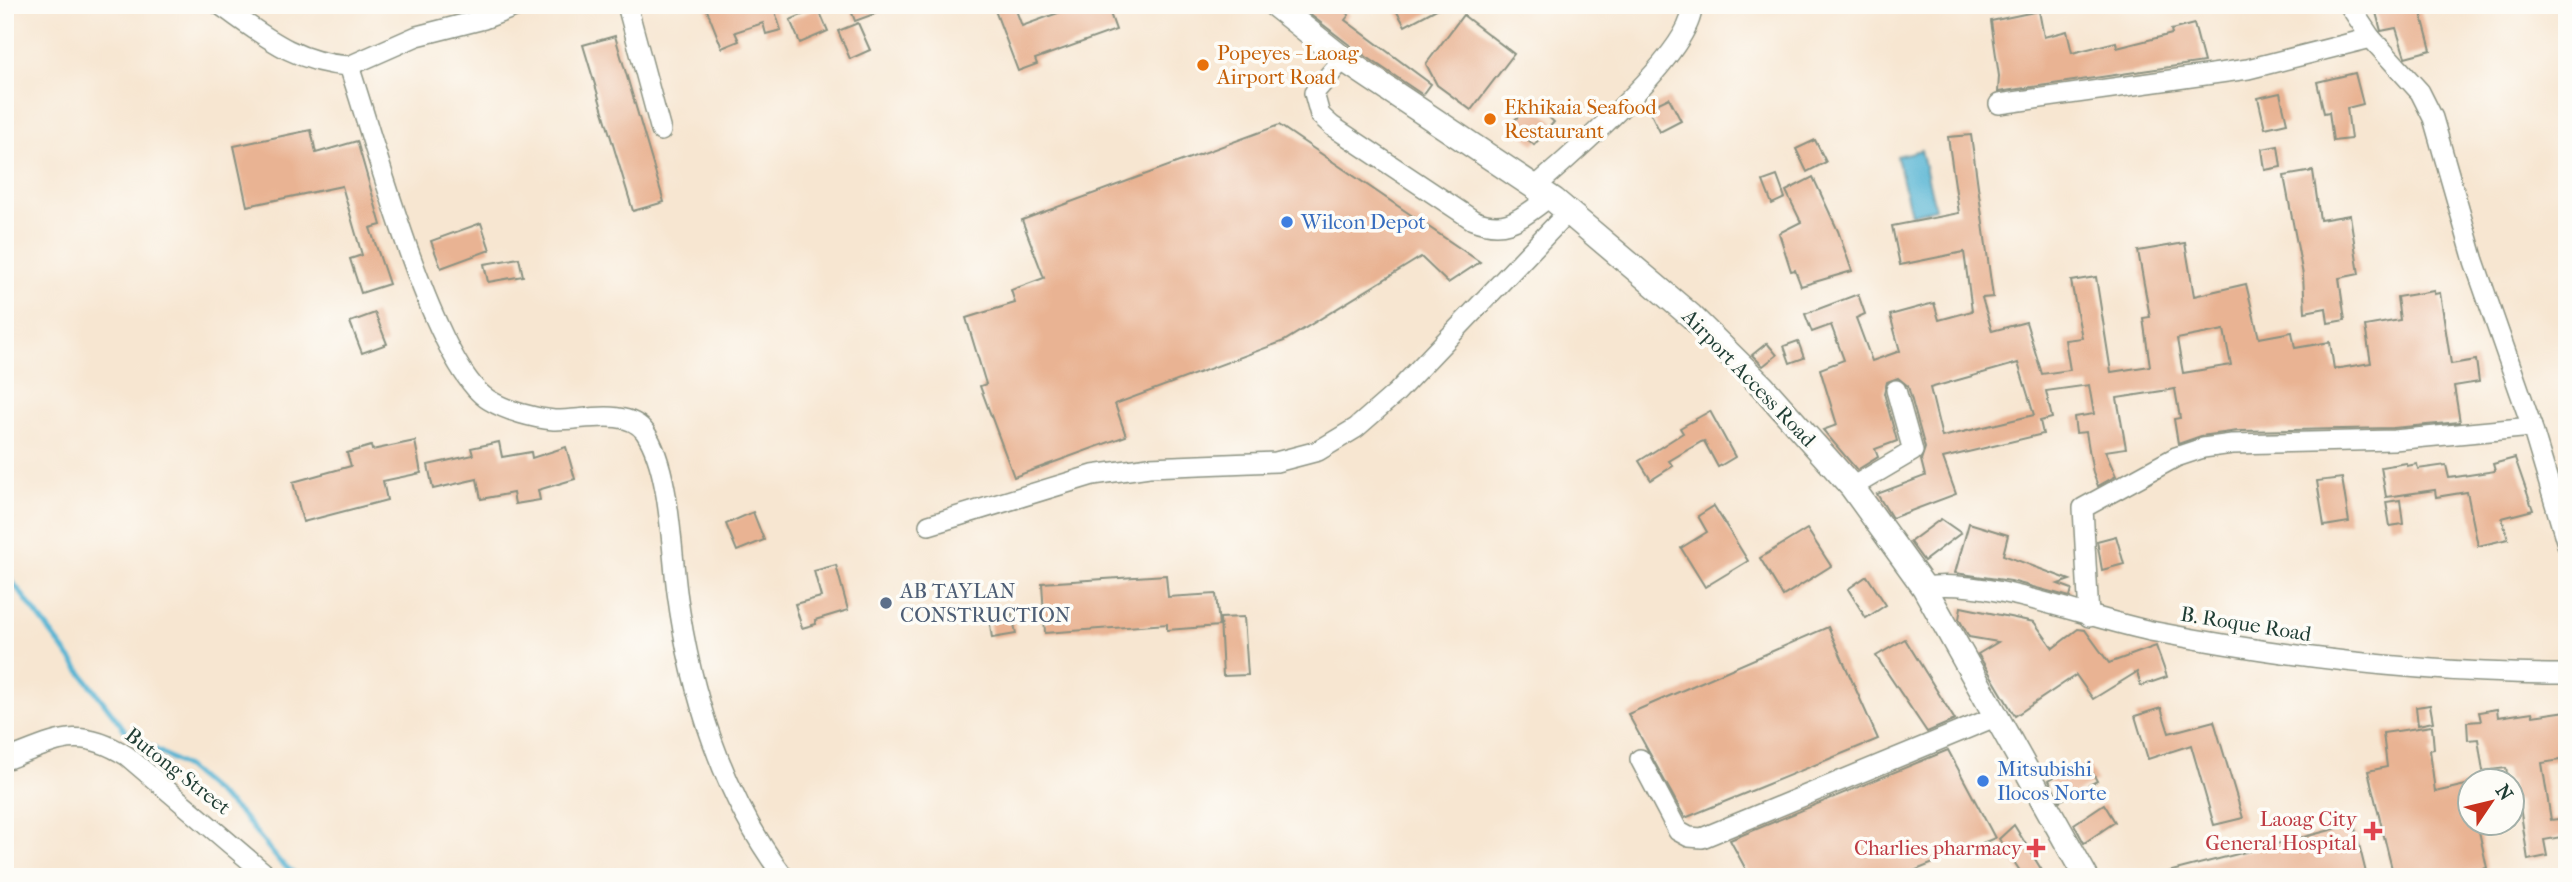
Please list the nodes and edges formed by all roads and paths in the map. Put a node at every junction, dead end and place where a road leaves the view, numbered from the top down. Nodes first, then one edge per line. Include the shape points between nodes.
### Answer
1 (220, 5) edge
2 (520, 5) edge
3 (627, 5) edge
4 (1275, 5) edge
5 (1692, 5) edge
6 (2348, 5) edge
7 (2371, 38) junction
8 (1343, 59) junction
9 (349, 66) junction
10 (1999, 103) dead end
11 (661, 131) dead end
12 (1551, 199) junction
13 (1896, 390) dead end
14 (2532, 427) junction
15 (1852, 487) junction
16 (929, 524) dead end
17 (2567, 544) edge
18 (1924, 587) junction
19 (2089, 617) junction
20 (2567, 674) edge
21 (1996, 717) junction
22 (1640, 759) dead end
23 (5, 760) edge
24 (270, 877) edge
25 (784, 877) edge
26 (2086, 877) edge

1 - 9 street via 301,59
2 - 9 street via 417,36
3 - 11 street
4 - 8 main road, Airport Access Road
5 - 12 street via 1691,17 1669,55 1601,127
6 - 7 street
7 - 10 street via 2248,69
7 - 14 street via 2420,92 2432,118 2486,299
8 - 12 main road, Airport Access Road
8 - 12 street via 1314,93 1320,115 1332,126 1473,220 1491,227 1507,226
9 - 25 street via 425,295 447,348 466,377 487,399 513,411 552,420 625,418 645,432 668,505 687,650 714,744 740,810
12 - 15 main road, Airport Access Road via 1691,316 1762,386
12 - 16 street via 1396,393 1356,428 1318,451 1276,462 1149,467 1093,475
13 - 15 street via 1913,451
14 - 17 street
14 - 19 street via 2394,440 2232,444 2176,457 2083,508
15 - 18 main road, Airport Access Road
18 - 19 street, B. Roque Road via 1987,589
18 - 21 main road, Airport Access Road
19 - 20 street, B. Roque Road via 2318,659 2494,674
21 - 22 street via 1703,838 1678,831
21 - 26 main road, Airport Access Road
23 - 24 street, Butong Street via 81,736 103,741 127,756

